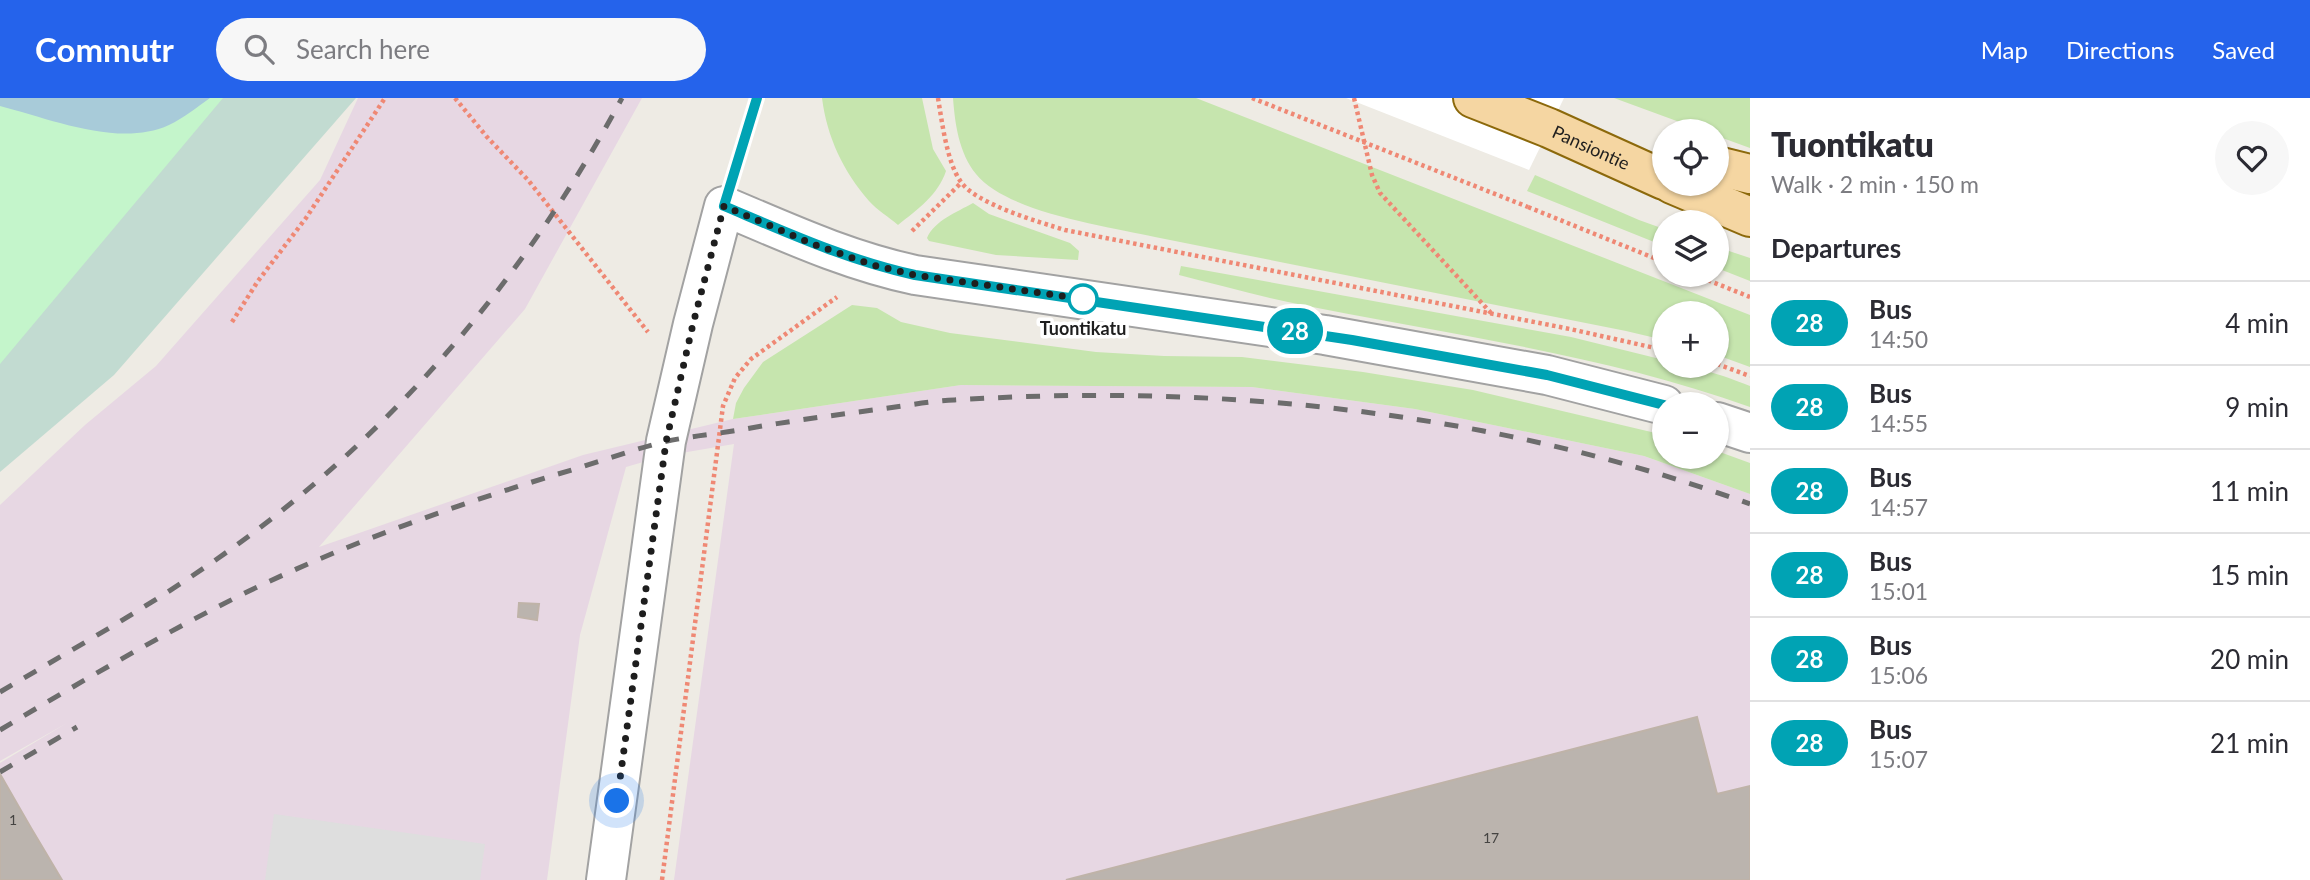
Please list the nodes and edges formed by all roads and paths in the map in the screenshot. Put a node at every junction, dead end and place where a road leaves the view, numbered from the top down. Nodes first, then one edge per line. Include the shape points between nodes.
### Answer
1 (385, 98) edge
2 (455, 98) edge
3 (938, 98) edge
4 (1252, 98) edge
5 (1354, 98) edge
6 (1473, 98) edge
7 (1549, 128) junction
8 (1652, 152) edge
9 (1729, 169) edge
10 (1750, 174) edge
11 (1652, 175) edge
12 (961, 183) junction
13 (1700, 196) edge
14 (1750, 217) edge
15 (1652, 257) edge
16 (873, 265) junction
17 (1725, 287) edge
18 (1750, 297) edge
19 (1491, 314) junction
20 (232, 322) dead end
21 (1652, 348) edge
22 (1729, 368) edge
23 (681, 373) junction
24 (1750, 376) edge
25 (1652, 402) edge
26 (1729, 426) edge
27 (1750, 433) edge
28 (606, 880) edge
29 (662, 880) edge

1 - 20 path
2 - 23 path via 528,180
3 - 12 path via 947,148
4 - 15 path, bridge
5 - 19 path via 1380,193
6 - 7 main road
7 - 8 main road, Pansiontie
7 - 11 main road, Pansiontie
9 - 10 main road
12 - 16 path
12 - 19 path via 1000,208 1065,230
13 - 14 main road
16 - 23 street via 724,206
16 - 25 street via 1352,340 1547,375
16 - 29 path via 830,303 751,359 735,377 723,406
17 - 18 path
19 - 21 path
22 - 24 path
23 - 28 street via 664,456
26 - 27 street

